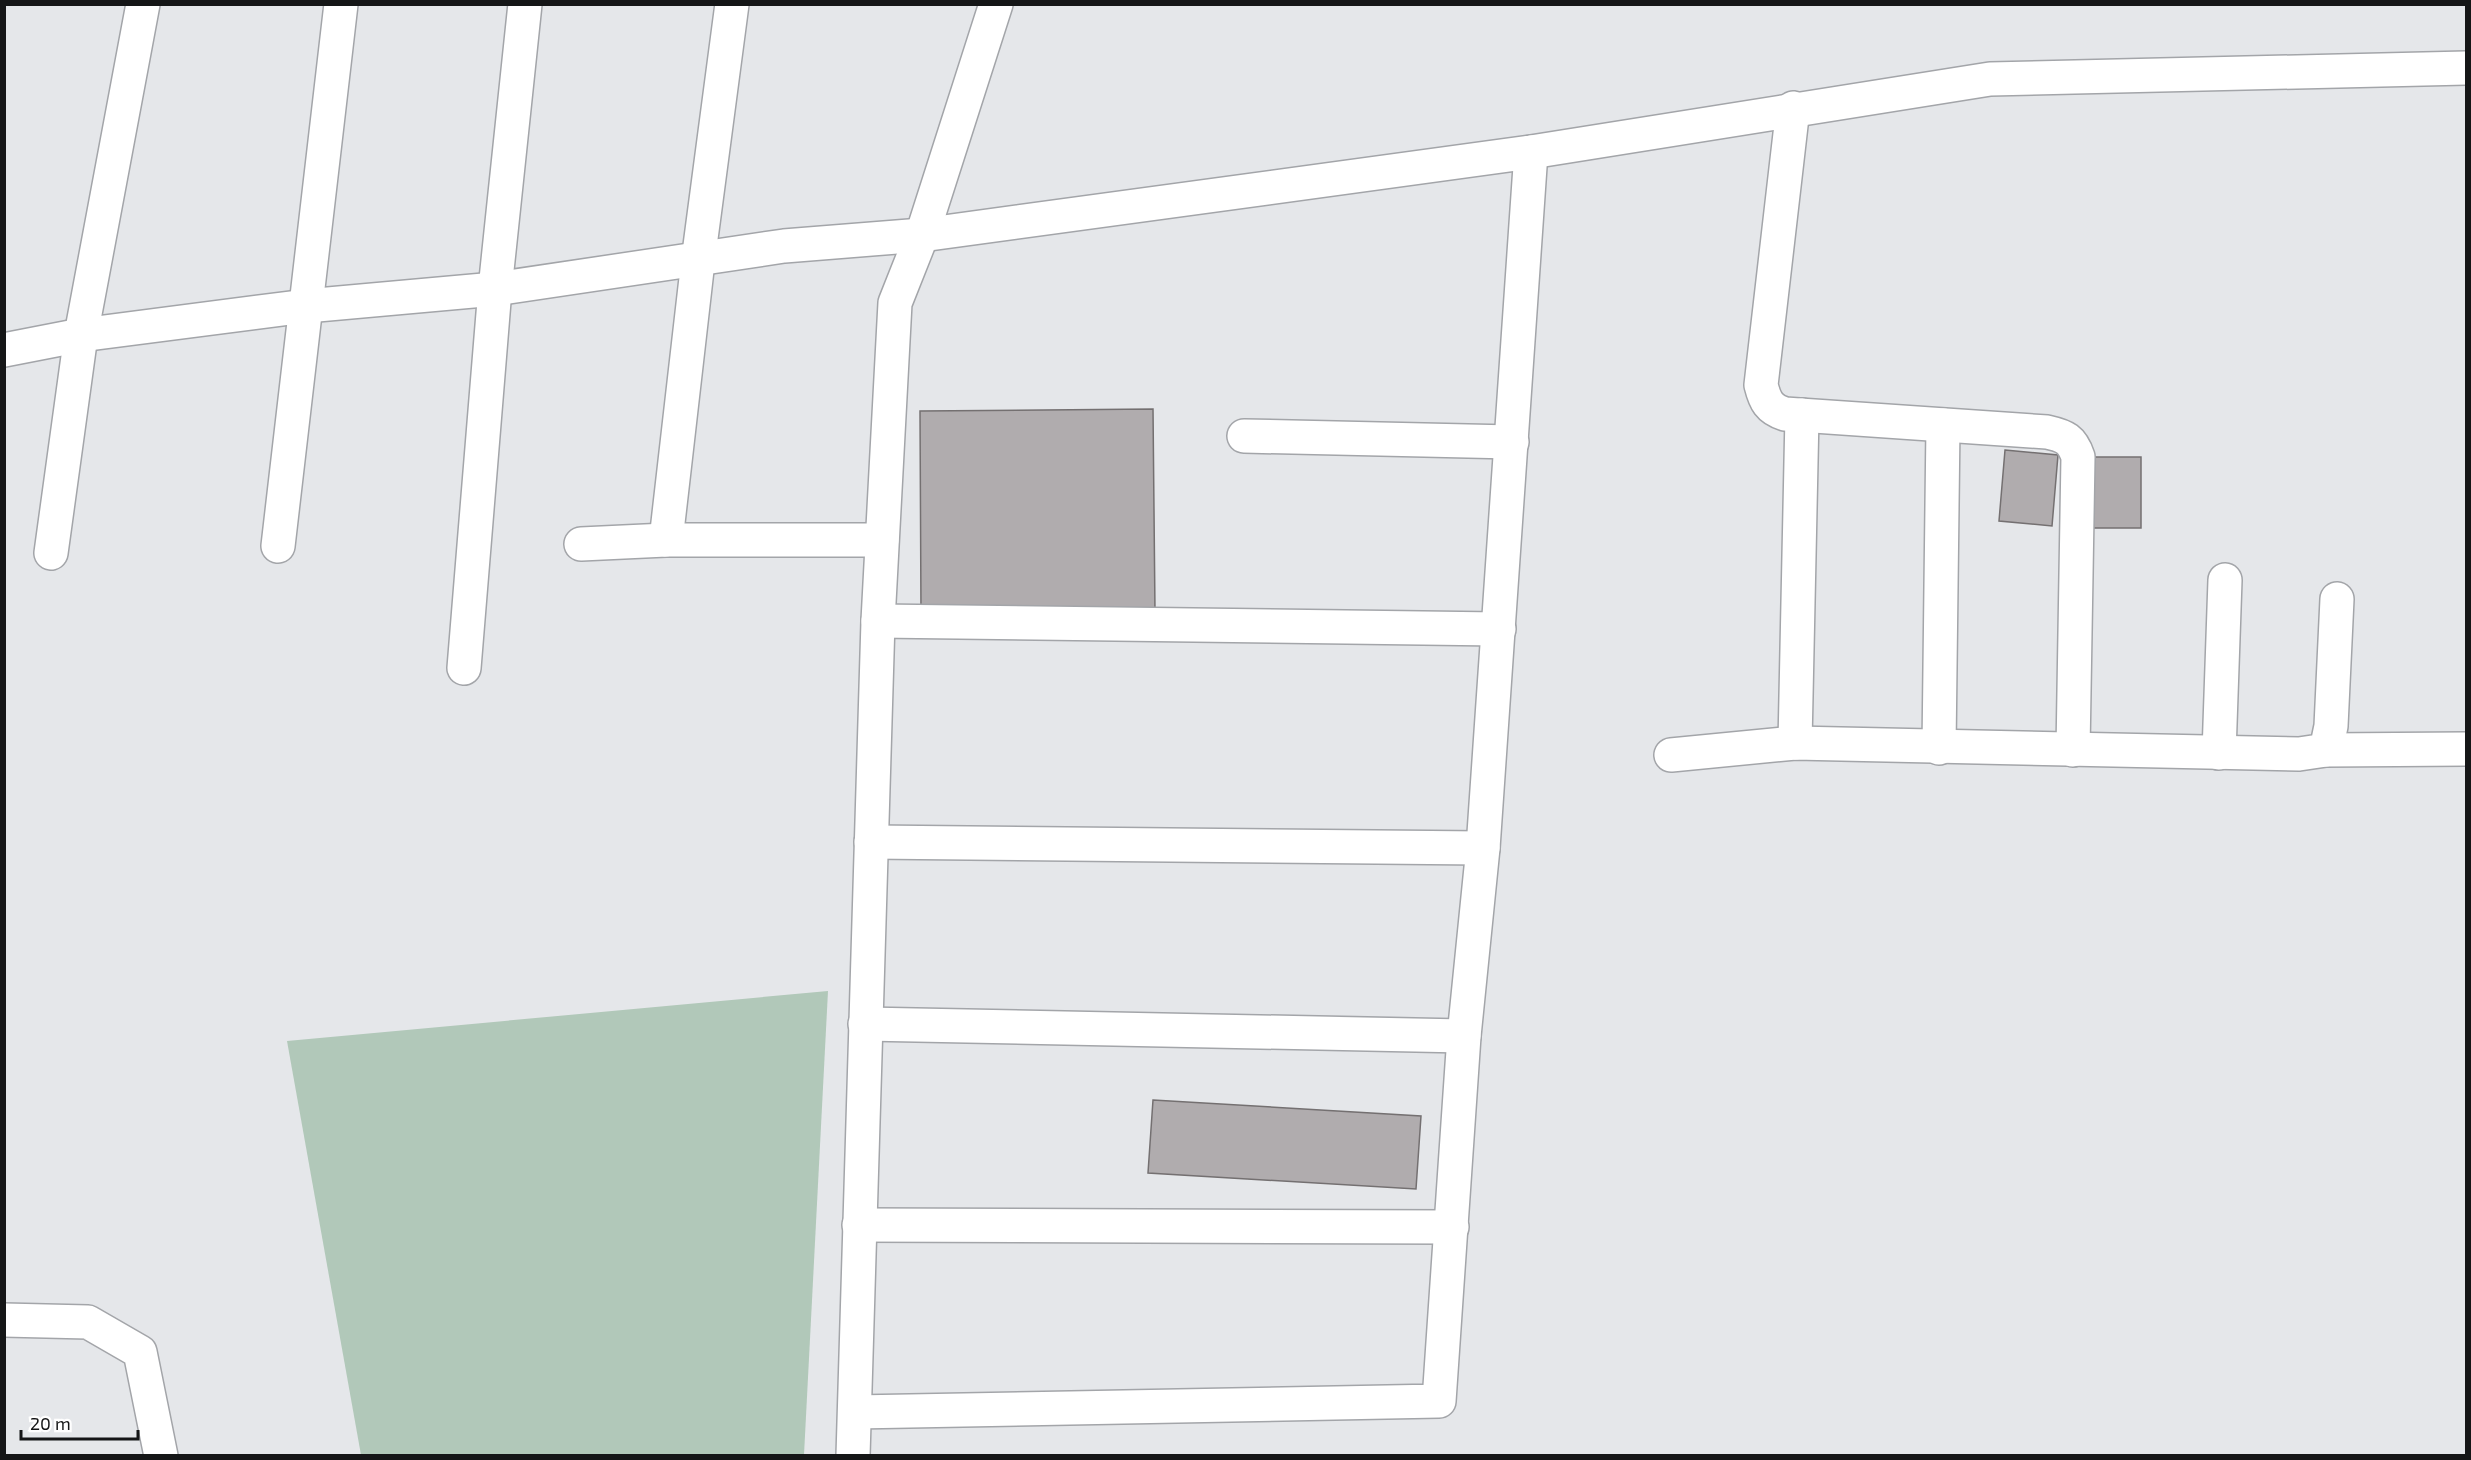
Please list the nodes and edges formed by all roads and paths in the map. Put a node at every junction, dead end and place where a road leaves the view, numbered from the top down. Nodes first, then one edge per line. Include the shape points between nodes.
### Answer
1 (143, 4) edge
2 (341, 4) edge
3 (525, 4) edge
4 (732, 4) edge
5 (996, 4) edge
6 (2466, 68) edge
7 (1793, 108) junction
8 (1531, 152) junction
9 (922, 235) junction
10 (698, 261) junction
11 (495, 289) junction
12 (306, 306) junction
13 (81, 335) junction
14 (4, 350) edge
15 (1802, 415) junction
16 (1943, 425) junction
17 (1244, 435) dead end
18 (1512, 442) junction
19 (666, 540) junction
20 (882, 540) junction
21 (581, 544) dead end
22 (278, 546) dead end
23 (51, 553) dead end
24 (2226, 580) dead end
25 (2337, 599) dead end
26 (878, 621) junction
27 (1499, 629) junction
28 (464, 668) dead end
29 (1795, 742) junction
30 (1939, 748) junction
31 (2466, 749) edge
32 (2073, 750) junction
33 (2326, 750) junction
34 (2219, 753) junction
35 (1671, 754) dead end
36 (871, 842) junction
37 (1483, 848) junction
38 (865, 1024) junction
39 (1464, 1036) junction
40 (860, 1225) junction
41 (1452, 1227) junction
42 (4, 1320) edge
43 (855, 1412) junction
44 (161, 1455) edge
45 (853, 1455) edge

1 - 13 street
2 - 12 street
3 - 11 street
4 - 10 street
5 - 9 street
6 - 7 street via 1990,79
7 - 8 street
7 - 15 street via 1761,385 1773,410
8 - 9 street
8 - 18 street
9 - 10 street via 784,246
9 - 20 street via 896,303
10 - 11 street
10 - 19 street
11 - 12 street
11 - 28 street
12 - 13 street
12 - 22 street
13 - 14 street
13 - 23 street
15 - 16 street
15 - 29 street
16 - 30 street
16 - 32 street via 2047,432 2065,436 2074,443 2078,457
17 - 18 street
18 - 27 street
19 - 20 street
19 - 21 street
20 - 26 street
24 - 34 street
25 - 33 street via 2331,726
26 - 27 street
26 - 36 street
27 - 37 street
29 - 30 street
29 - 35 street
30 - 32 street
31 - 33 street
32 - 34 street
33 - 34 street via 2299,754
36 - 37 street
36 - 38 street
37 - 39 street
38 - 39 street
38 - 40 street
39 - 41 street
40 - 41 street
40 - 43 street
41 - 43 street via 1439,1401
42 - 44 street via 88,1322 140,1352
43 - 45 street

